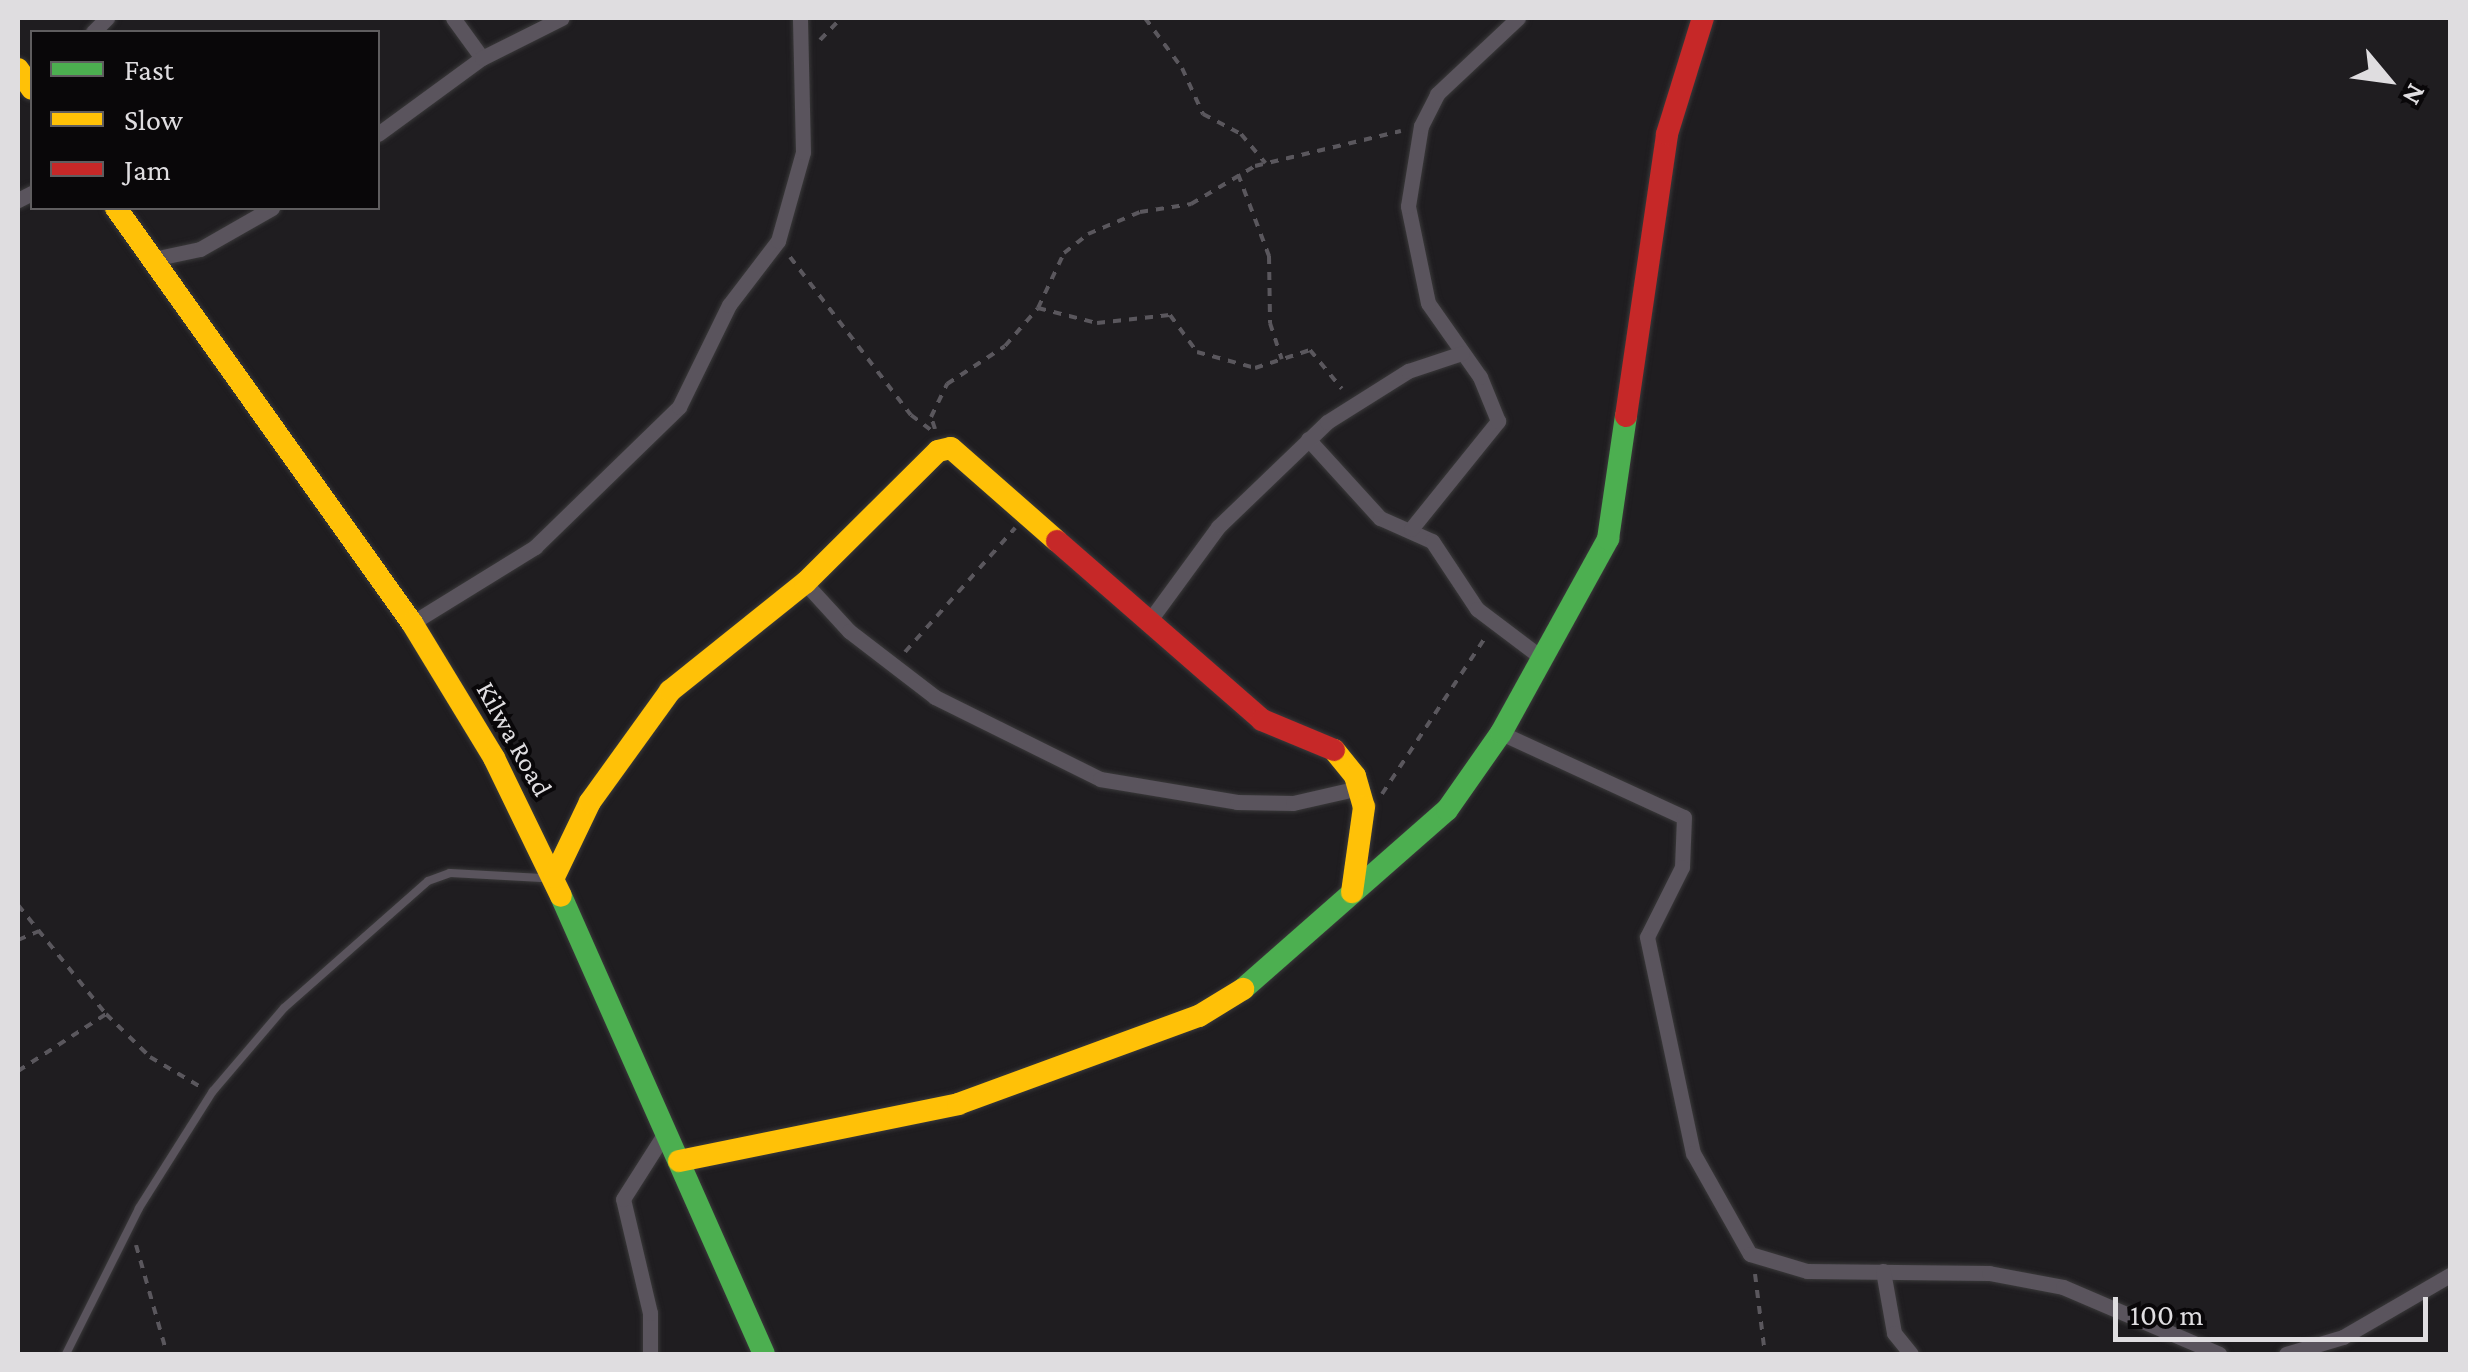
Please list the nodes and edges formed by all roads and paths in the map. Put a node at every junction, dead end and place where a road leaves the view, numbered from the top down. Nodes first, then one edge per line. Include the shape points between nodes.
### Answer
1 (453, 18) edge
2 (562, 18) edge
3 (800, 18) edge
4 (841, 18) edge
5 (1145, 18) edge
6 (1518, 18) edge
7 (1702, 18) edge
8 (482, 58) junction
9 (804, 58) junction
10 (1421, 126) junction
11 (380, 133) edge
12 (1264, 163) junction
13 (1238, 174) junction
14 (117, 210) edge
15 (268, 210) edge
16 (778, 242) junction
17 (153, 259) junction
18 (1038, 308) junction
19 (1462, 353) junction
20 (1282, 359) junction
21 (1353, 404) junction
22 (943, 440) junction
23 (1308, 440) junction
24 (1028, 514) junction
25 (1412, 530) junction
26 (805, 583) junction
27 (1150, 620) junction
28 (412, 623) junction
29 (1495, 623) junction
30 (1543, 659) junction
31 (894, 666) junction
32 (1501, 733) junction
33 (1358, 788) junction
34 (1366, 821) junction
35 (554, 878) junction
36 (1352, 892) junction
37 (18, 904) edge
38 (38, 930) junction
39 (18, 940) edge
40 (106, 1014) junction
41 (18, 1071) edge
42 (213, 1090) junction
43 (666, 1130) junction
44 (679, 1161) junction
45 (133, 1221) junction
46 (1750, 1254) junction
47 (1883, 1270) junction
48 (2450, 1275) edge
49 (66, 1354) edge
50 (167, 1354) edge
51 (650, 1354) edge
52 (764, 1354) edge
53 (1764, 1354) edge
54 (1910, 1354) edge
55 (2219, 1354) edge
56 (2286, 1354) edge

1 - 8 street
2 - 8 street
3 - 9 street
4 - 9 path
5 - 12 path via 1182,68 1203,114 1241,134
6 - 10 street via 1437,94
7 - 30 main road via 1668,134 1608,540
8 - 11 street
9 - 16 street via 803,152
10 - 12 path
10 - 19 street via 1408,206 1417,259 1428,303
12 - 13 path
13 - 18 path via 1192,204 1140,212 1088,234 1057,264
13 - 20 path via 1269,256 1270,323
14 - 17 main road, Kilwa Road
15 - 17 street via 200,249
16 - 22 path via 911,415
16 - 28 street via 730,304 664,429 496,578
17 - 28 main road, Kilwa Road
18 - 20 path via 1097,324 1170,314 1196,352 1255,368
18 - 22 path via 1005,346 947,384 932,416
19 - 21 street via 1408,371
19 - 25 street via 1480,377 1497,428 1438,488
20 - 21 path via 1310,350
21 - 23 street
22 - 24 main road
22 - 26 main road
23 - 25 street via 1380,518
23 - 27 street via 1218,526
24 - 27 main road
24 - 31 path via 952,591
25 - 29 street via 1432,540 1469,599
26 - 31 street
26 - 35 main road via 704,658 660,703 590,802
27 - 33 main road via 1262,720 1334,749
28 - 35 main road, Kilwa Road
29 - 30 street
29 - 34 path
30 - 32 main road
31 - 33 street via 1024,746 1100,779 1237,802 1293,803
32 - 36 main road via 1447,810
32 - 46 street via 1551,760 1636,789 1687,824 1682,868 1647,938 1692,1154
33 - 34 main road
34 - 36 main road
35 - 42 lane via 450,873 428,881 321,971
35 - 43 main road, Kilwa Road
36 - 44 main road via 1268,972 1134,1044 958,1104
37 - 38 path
38 - 39 path
38 - 40 path
40 - 41 path
40 - 42 path via 180,1081
42 - 45 lane
43 - 44 main road, Kilwa Road
43 - 51 street via 623,1199 650,1313
44 - 52 main road, Kilwa Road
45 - 49 lane
45 - 50 path via 142,1281
46 - 47 street via 1808,1272
46 - 53 path
47 - 54 street via 1894,1333
47 - 55 street via 1990,1273 2063,1287
48 - 56 street via 2343,1336

